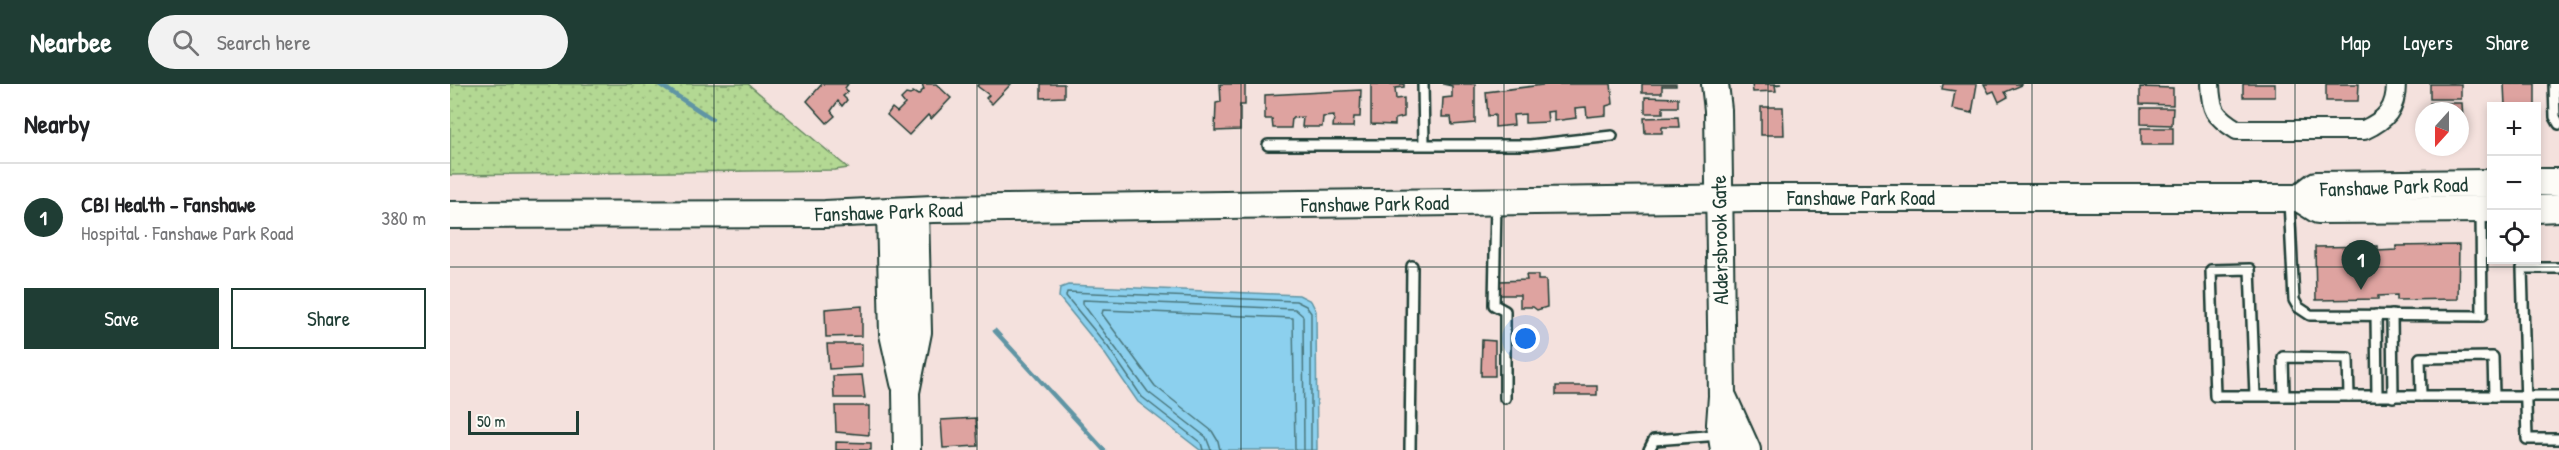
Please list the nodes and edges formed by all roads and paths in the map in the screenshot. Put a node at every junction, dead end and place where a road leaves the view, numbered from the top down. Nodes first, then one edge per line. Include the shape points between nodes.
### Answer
1 (1423, 84) edge
2 (1715, 84) edge
3 (2210, 84) edge
4 (2396, 84) edge
5 (2554, 84) edge
6 (2559, 124) edge
7 (1612, 136) dead end
8 (1424, 144) junction
9 (1268, 145) dead end
10 (2541, 182) edge
11 (2559, 182) edge
12 (2487, 183) edge
13 (2294, 198) junction
14 (1719, 199) junction
15 (1496, 203) junction
16 (2559, 208) edge
17 (2541, 209) edge
18 (903, 210) junction
19 (2486, 210) edge
20 (450, 215) edge
21 (1412, 267) dead end
22 (2559, 267) edge
23 (2376, 315) junction
24 (2392, 315) junction
25 (1722, 396) junction
26 (2255, 396) junction
27 (2284, 396) junction
28 (2349, 396) junction
29 (2377, 396) junction
30 (2421, 396) junction
31 (2494, 396) junction
32 (2525, 396) junction
33 (2559, 396) edge
34 (2393, 397) junction
35 (1505, 398) dead end
36 (2559, 439) edge
37 (1723, 442) edge
38 (907, 450) edge
39 (1410, 450) edge
40 (1649, 450) edge
41 (1747, 450) edge

1 - 8 lane
2 - 14 main road, Aldersbrook Gate
3 - 4 street via 2211,105 2220,120 2237,130 2364,130 2390,113
5 - 6 lane via 2555,117
7 - 8 lane via 1530,145
8 - 9 lane
10 - 11 main road
12 - 13 main road, Fanshawe Park Road via 2316,185
13 - 14 main road, Fanshawe Park Road
13 - 19 main road, Fanshawe Park Road via 2318,210
13 - 23 lane via 2293,290 2298,307 2310,315
14 - 15 main road, Fanshawe Park Road
14 - 25 main road, Aldersbrook Gate
15 - 18 main road, Fanshawe Park Road
15 - 35 lane via 1494,305 1505,311
16 - 17 main road
18 - 20 main road, Fanshawe Park Road via 825,214
18 - 38 main road via 918,332 906,392
19 - 24 lane via 2482,316
21 - 39 lane
22 - 32 lane via 2522,268
23 - 24 lane
23 - 29 lane
24 - 34 lane
25 - 37 main road, Aldersbrook Gate
25 - 41 main road, Aldersbrook Gate
26 - 26 lane via 2214,396 2211,270 2250,269
26 - 27 lane
27 - 28 lane
27 - 28 lane via 2283,357 2348,358
28 - 29 lane
29 - 34 lane
30 - 31 lane
30 - 31 lane via 2420,358 2493,357
30 - 34 lane
31 - 32 lane
32 - 33 lane
32 - 36 lane via 2527,439
37 - 40 lane via 1654,440

